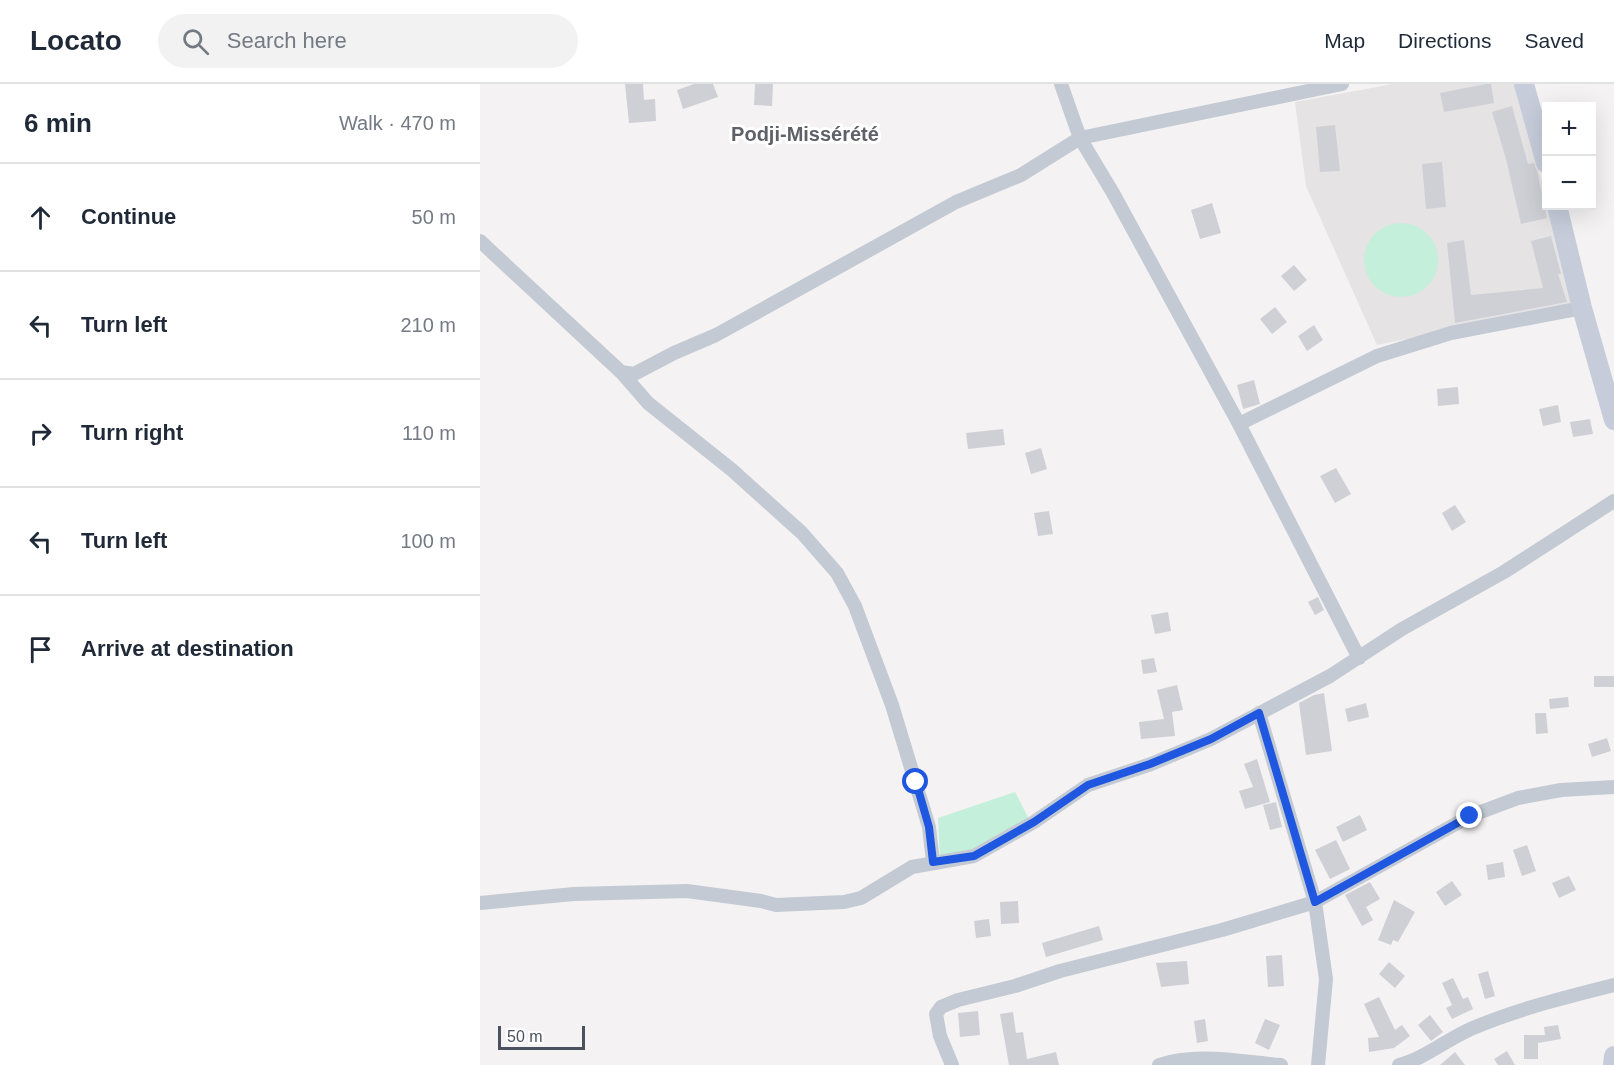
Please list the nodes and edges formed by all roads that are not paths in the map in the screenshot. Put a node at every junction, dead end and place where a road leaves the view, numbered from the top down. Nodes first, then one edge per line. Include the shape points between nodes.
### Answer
1 (1061, 84) edge
2 (1342, 84) edge
3 (1524, 84) edge
4 (1080, 138) junction
5 (1544, 156) edge
6 (1558, 210) edge
7 (480, 241) edge
8 (1582, 308) junction
9 (621, 372) junction
10 (1614, 420) edge
11 (1239, 424) junction
12 (1614, 501) edge
13 (1359, 658) junction
14 (1259, 713) junction
15 (1614, 787) edge
16 (933, 862) junction
17 (1315, 902) junction
18 (480, 903) edge
19 (1614, 985) edge
20 (1614, 1056) edge
21 (952, 1065) edge
22 (1159, 1065) edge
23 (1281, 1065) edge
24 (1318, 1065) edge
25 (1399, 1065) edge
26 (1613, 1065) edge

1 - 4 street
2 - 4 street
3 - 5 street
4 - 9 street via 1021,175 956,202 716,335 634,374
4 - 11 street
6 - 8 street
7 - 9 street
8 - 10 street
8 - 11 street via 1451,333 1377,356
9 - 16 street via 648,403 802,533 837,573 855,606 892,705 929,827
11 - 13 street
12 - 13 street
13 - 14 street
14 - 16 street via 1201,743 1088,785 974,856
14 - 17 street
15 - 17 street via 1561,790 1518,798 1470,816
16 - 18 street via 912,867 861,898 844,902 776,905 687,891 574,894
17 - 21 street via 941,1007 936,1014 940,1036
17 - 24 street via 1326,979
19 - 25 street via 1506,1015 1469,1030 1415,1061
20 - 26 street
22 - 23 street via 1211,1059

